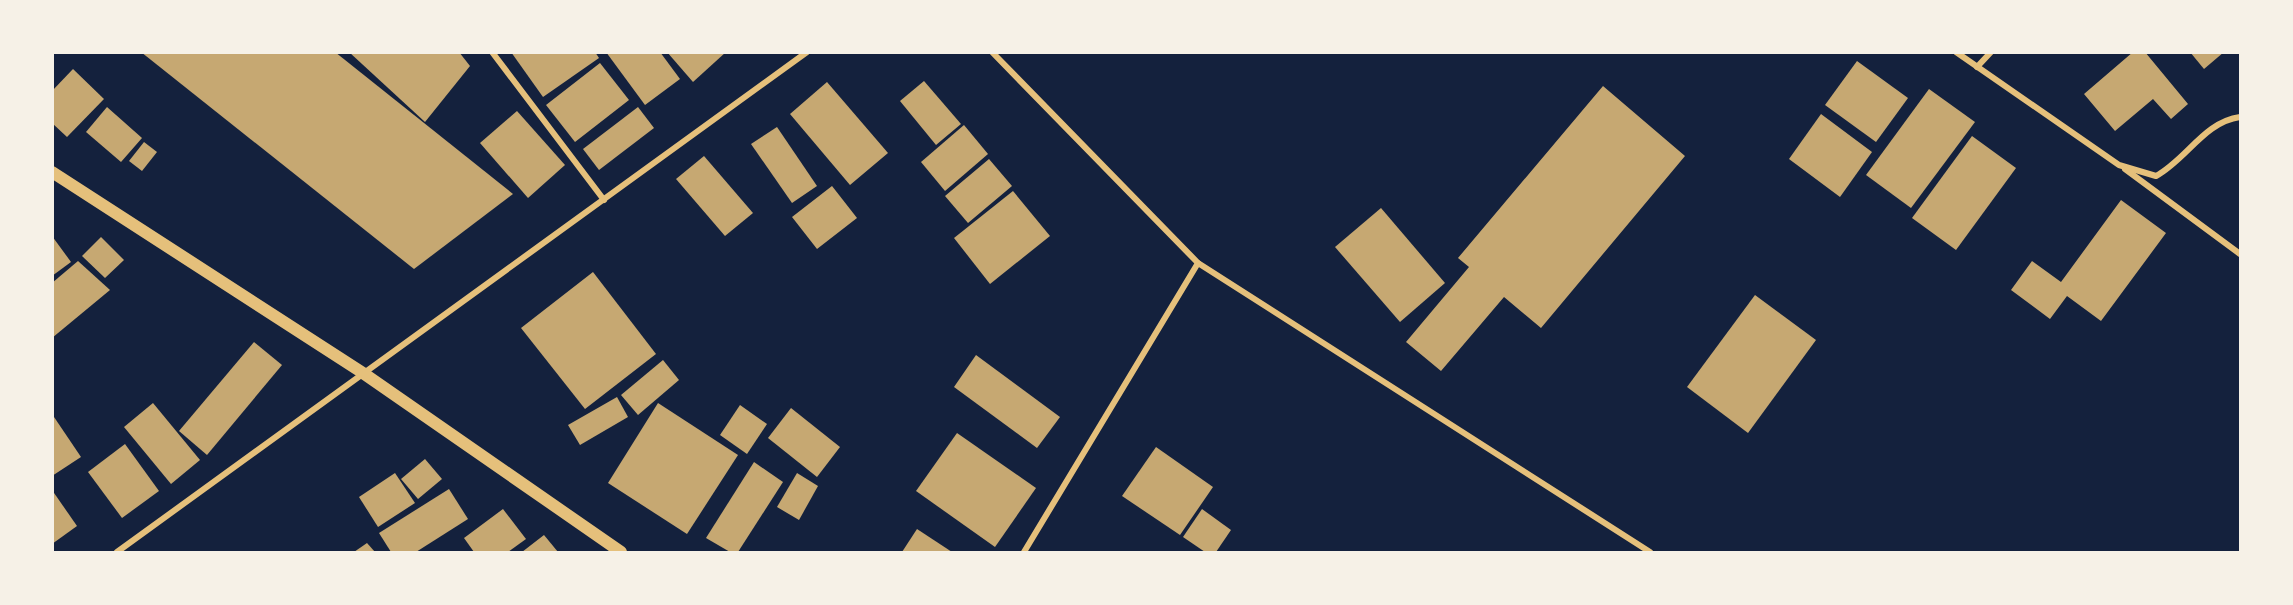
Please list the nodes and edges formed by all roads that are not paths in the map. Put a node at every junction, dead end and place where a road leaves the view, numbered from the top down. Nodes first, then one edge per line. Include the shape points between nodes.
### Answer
1 (492, 52) edge
2 (807, 52) edge
3 (992, 52) edge
4 (1956, 52) edge
5 (1990, 52) edge
6 (1977, 67) junction
7 (2241, 117) edge
8 (2120, 165) junction
9 (52, 172) edge
10 (604, 200) junction
11 (2241, 254) edge
12 (1198, 263) junction
13 (363, 373) junction
14 (117, 552) edge
15 (621, 552) edge
16 (1024, 552) edge
17 (1650, 552) edge

1 - 10 street
2 - 10 street
3 - 12 street
4 - 6 street
5 - 6 street
6 - 8 street
7 - 8 street via 2228,119 2209,130 2171,168 2156,176
8 - 11 street
9 - 13 main road
10 - 13 street
12 - 16 street
12 - 17 street
13 - 14 street
13 - 15 main road

